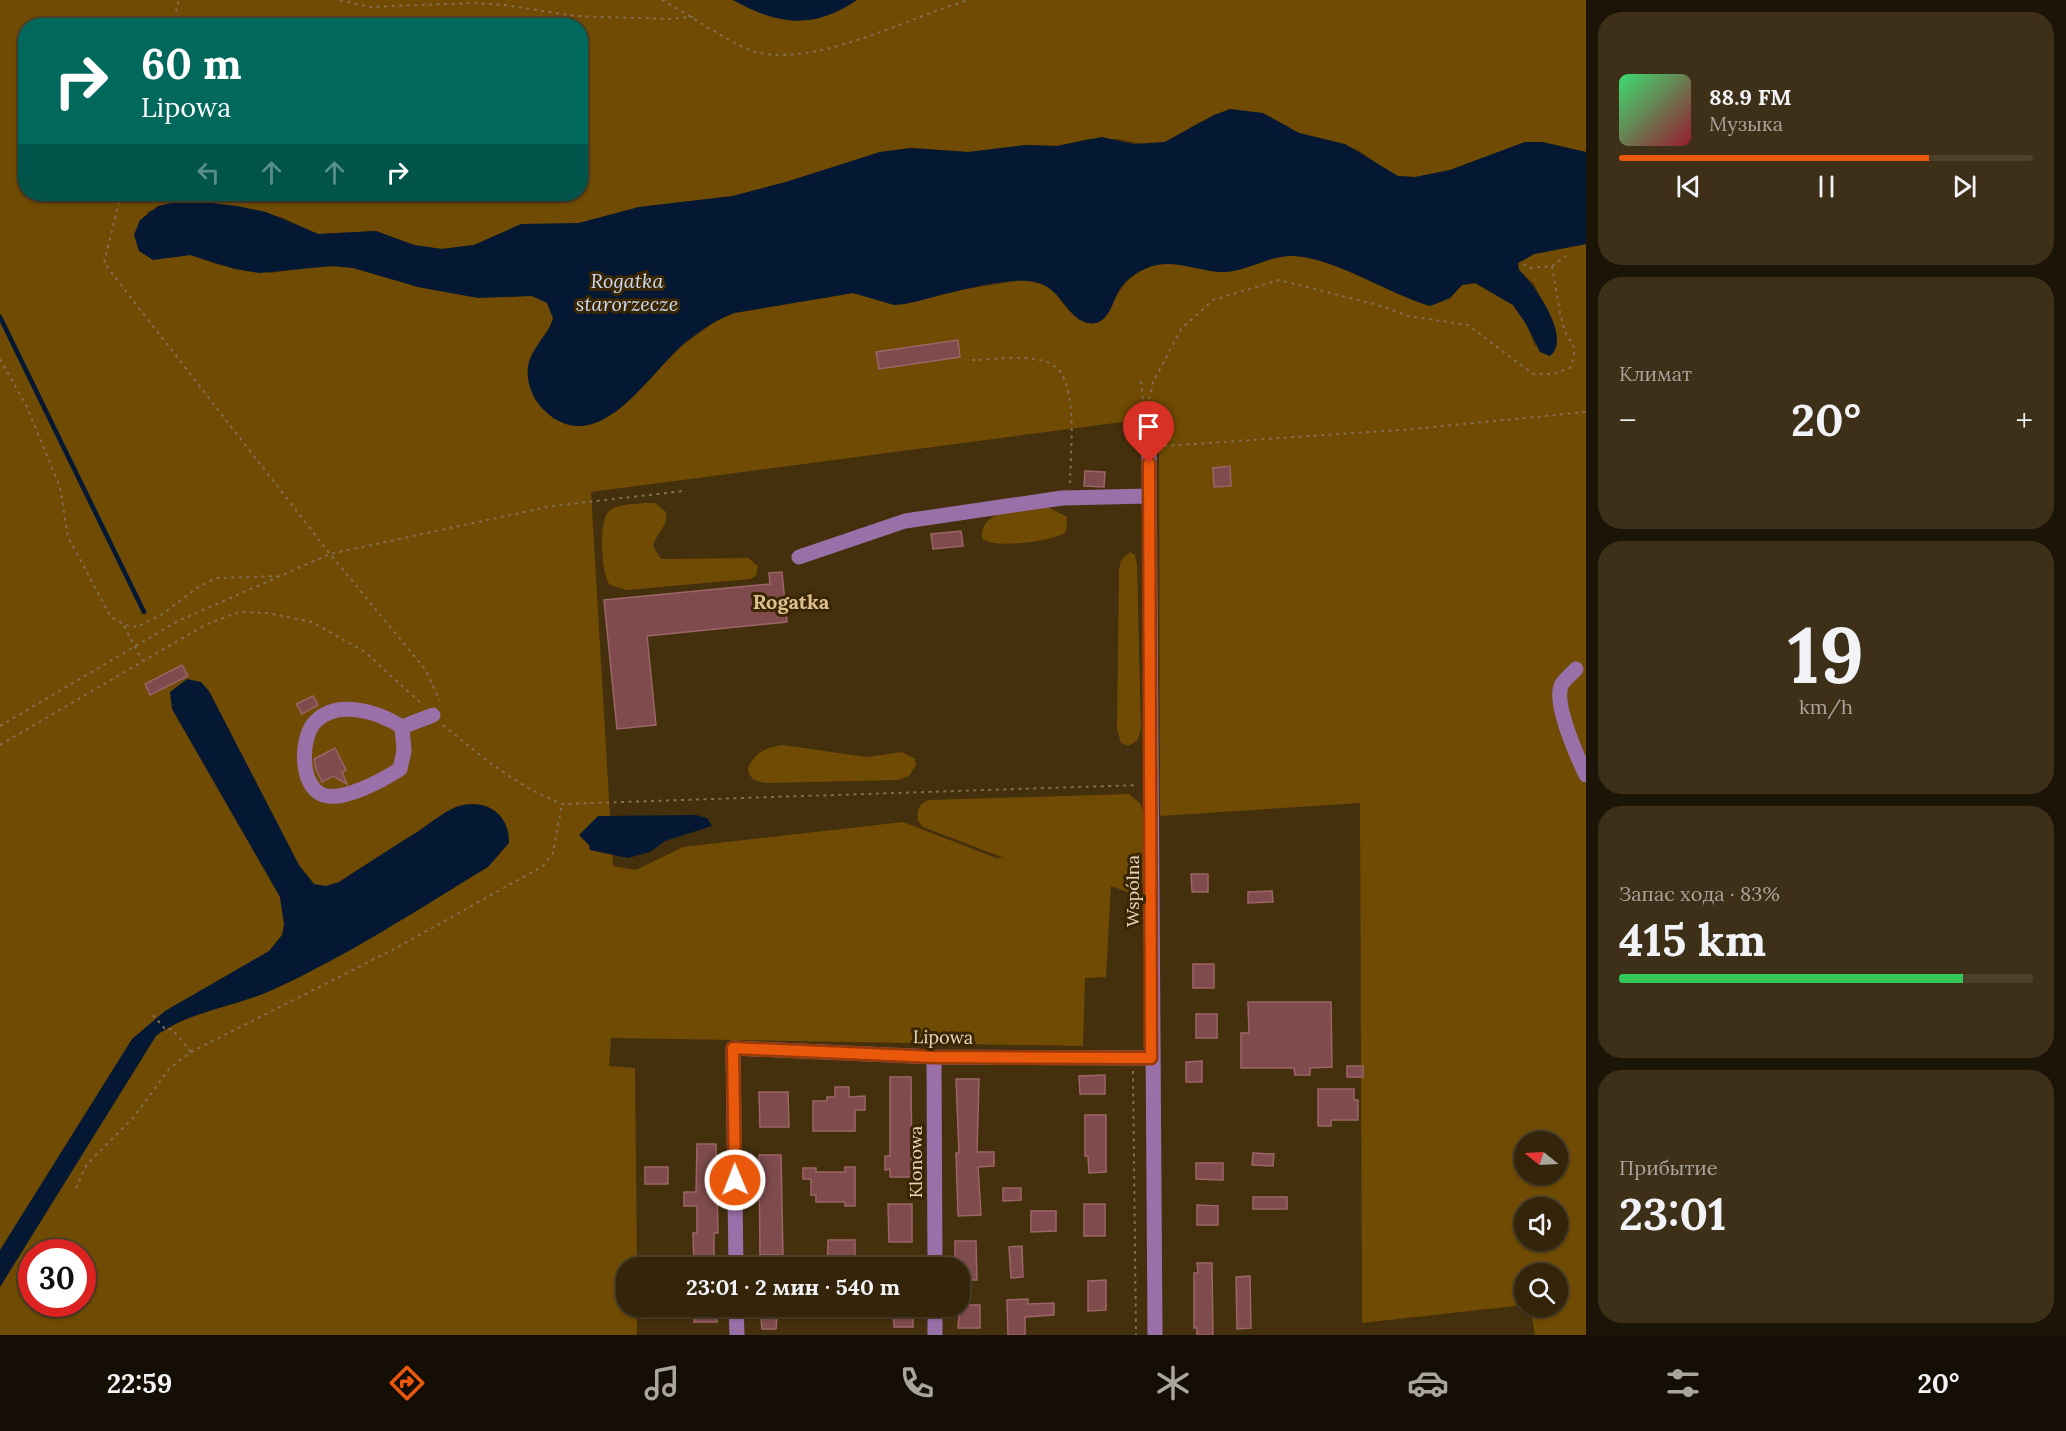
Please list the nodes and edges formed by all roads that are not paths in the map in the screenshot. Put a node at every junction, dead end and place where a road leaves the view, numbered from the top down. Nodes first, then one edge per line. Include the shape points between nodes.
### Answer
1 (1149, 447) road end
2 (1149, 496) junction
3 (799, 557) dead end
4 (1576, 669) dead end
5 (440, 716) road end
6 (402, 727) junction
7 (1586, 775) edge
8 (934, 1057) junction
9 (1151, 1058) junction
10 (736, 1257) edge
11 (935, 1257) edge
12 (736, 1317) edge
13 (935, 1317) edge
14 (737, 1335) edge
15 (935, 1335) edge
16 (1155, 1335) edge

1 - 2 street, Wspólna
2 - 3 street via 1070,498 905,522
2 - 9 street, Wspólna
4 - 7 street via 1561,684 1559,696
5 - 6 street
6 - 6 street via 386,717 348,709 328,712 314,722 306,745 307,778 320,794 331,796 368,787 400,769 404,751
8 - 9 street, Lipowa
8 - 10 street, Lipowa via 733,1048
8 - 11 street, Klonowa
9 - 16 street, Wspólna
12 - 14 street
13 - 15 street

